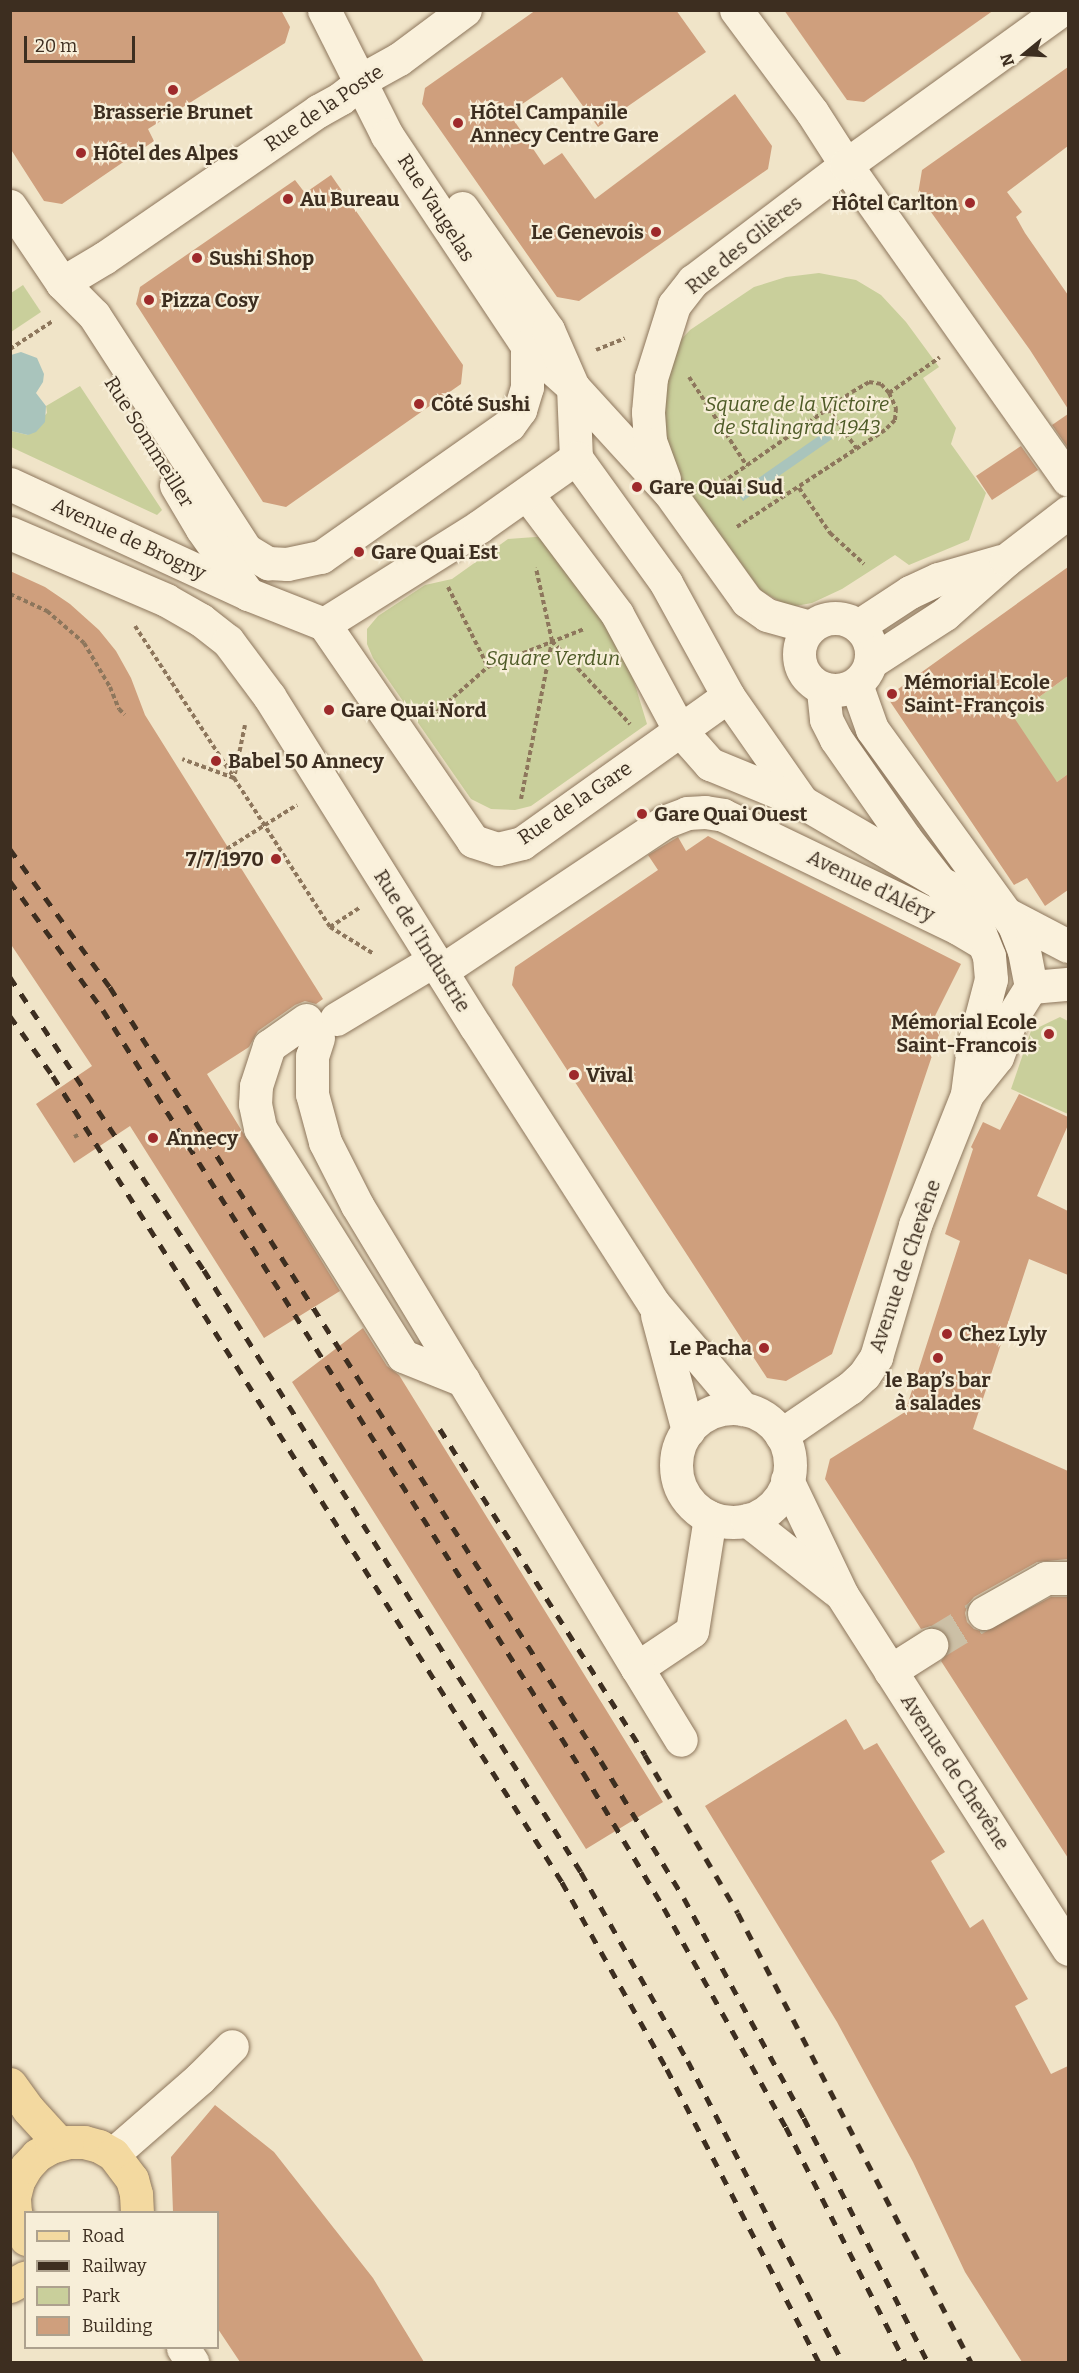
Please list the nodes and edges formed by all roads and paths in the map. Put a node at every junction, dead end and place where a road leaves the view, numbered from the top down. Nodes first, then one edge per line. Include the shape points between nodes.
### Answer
1 (324, 10) edge
2 (334, 10) edge
3 (465, 10) edge
4 (736, 10) edge
5 (1061, 10) edge
6 (366, 80) junction
7 (846, 165) junction
8 (10, 206) edge
9 (62, 283) junction
10 (59, 317) dead end
11 (667, 321) junction
12 (527, 346) junction
13 (10, 349) edge
14 (934, 361) dead end
15 (685, 372) dead end
16 (570, 381) junction
17 (889, 393) junction
18 (828, 409) junction
19 (857, 449) junction
20 (576, 458) junction
21 (747, 466) junction
22 (1068, 480) edge
23 (10, 484) edge
24 (799, 488) junction
25 (709, 491) dead end
26 (669, 492) junction
27 (527, 494) junction
28 (1068, 512) edge
29 (734, 529) dead end
30 (10, 533) edge
31 (534, 560) dead end
32 (1006, 560) junction
33 (864, 564) dead end
34 (445, 581) dead end
35 (10, 594) edge
36 (248, 594) junction
37 (166, 600) joint
38 (133, 623) dead end
39 (324, 624) junction
40 (858, 626) junction
41 (810, 627) junction
42 (585, 629) dead end
43 (552, 641) junction
44 (488, 667) junction
45 (863, 673) junction
46 (823, 688) junction
47 (728, 696) junction
48 (125, 715) dead end
49 (429, 718) dead end
50 (246, 721) dead end
51 (680, 729) junction
52 (637, 731) dead end
53 (182, 759) dead end
54 (234, 778) junction
55 (305, 800) dead end
56 (802, 802) junction
57 (520, 809) dead end
58 (264, 826) junction
59 (214, 857) dead end
60 (944, 885) junction
61 (369, 901) dead end
62 (1008, 916) junction
63 (330, 927) junction
64 (985, 945) junction
65 (1068, 946) edge
66 (376, 955) dead end
67 (437, 966) junction
68 (1068, 984) edge
69 (1031, 987) junction
70 (320, 1026) junction
71 (967, 1095) junction
72 (80, 1134) dead end
73 (74, 1137) dead end
74 (654, 1304) junction
75 (463, 1380) junction
76 (743, 1409) junction
77 (688, 1431) junction
78 (781, 1435) junction
79 (787, 1480) junction
80 (710, 1517) junction
81 (747, 1520) junction
82 (1068, 1578) edge
83 (842, 1595) junction
84 (984, 1614) tunnel mouth
85 (932, 1645) tunnel mouth
86 (637, 1668) junction
87 (890, 1671) junction
88 (681, 1740) dead end
89 (1068, 1949) edge
90 (232, 2046) dead end
91 (10, 2084) edge
92 (60, 2144) junction
93 (113, 2154) junction
94 (14, 2174) edge
95 (137, 2211) edge
96 (17, 2224) edge
97 (24, 2278) edge
98 (10, 2286) edge
99 (184, 2349) edge
100 (192, 2362) edge

1 - 6 street, Rue Vaugelas
2 - 6 street, Rue Vaugelas
3 - 6 street, Rue de la Poste
4 - 7 street
5 - 7 street, Rue des Glières
6 - 9 street, Rue de la Poste
6 - 12 street, Rue Vaugelas via 387,135
6 - 16 street, Rue Vaugelas via 548,330
7 - 11 street, Rue des Glières via 693,282 674,305
7 - 22 street
8 - 9 street, Rue Sommeiller
9 - 12 street, Rue Sommeiller via 94,315 246,550 268,562 287,564 321,556 509,425 520,410 527,387
9 - 36 street, Rue Sommeiller via 78,326 202,529
10 - 13 path
11 - 16 path via 588,353
11 - 26 street, Rue des Glières via 651,378 648,412 650,441
12 - 16 street, Rue Vaugelas
14 - 17 path
15 - 21 path
16 - 20 street, Rue Vaugelas
16 - 26 street, Rue Vaugelas
17 - 18 path via 881,384 869,382
17 - 19 path via 896,408 895,420
18 - 19 path
18 - 21 path
19 - 24 path
20 - 27 street
20 - 47 street via 666,583
21 - 25 path
23 - 36 street, Avenue de Brogny
24 - 29 path
24 - 33 path via 830,533
26 - 41 street, Rue Vaugelas via 751,604 776,618
27 - 39 street
27 - 51 street, Avenue d'Aléry via 617,614
28 - 32 street
30 - 37 street, Avenue de Brogny
31 - 43 path
32 - 40 street via 931,582
32 - 45 street via 957,605
34 - 44 path
35 - 48 path via 47,611 84,643
36 - 39 street, Avenue de Brogny
37 - 67 street, Rue de l'Industrie via 228,641 269,696
38 - 54 path
39 - 51 street, Rue de la Gare via 473,841 498,849 522,843
40 - 41 street via 834,617
40 - 45 street via 870,642
41 - 46 street via 800,642 799,661 807,677
42 - 43 path
43 - 44 path
43 - 52 path
43 - 57 path
44 - 49 path
45 - 46 street via 840,690
45 - 62 street, Avenue d'Aléry via 872,729
46 - 60 street, Avenue d'Aléry via 826,719 836,739 905,838
47 - 51 street, Rue de la Gare
47 - 56 street
50 - 54 path
51 - 56 street, Avenue d'Aléry via 710,764
53 - 54 path
54 - 58 path
55 - 58 path
56 - 60 street, Avenue d'Aléry
58 - 59 path
58 - 63 path
60 - 62 street, Avenue d'Aléry
60 - 64 street, Avenue d'Aléry
61 - 63 path
62 - 65 street, Avenue d'Aléry
62 - 69 street, Avenue d'Aléry via 1024,951
63 - 66 path
64 - 67 street, Avenue d'Aléry via 958,928 723,815 687,813 664,822
64 - 71 street, Avenue de Chevêne via 990,989 973,1048
67 - 70 street
67 - 74 street, Rue de l'Industrie
68 - 69 street
69 - 71 street, Avenue de Chevêne via 1012,1017 997,1057
70 - 75 street via 312,1056 312,1094 325,1142 357,1204
70 - 75 street via 269,1046 256,1086 260,1128 403,1356
71 - 78 street, Avenue de Chevêne via 915,1225 876,1357 850,1388
72 - 73 path
74 - 76 street, Rue de l'Industrie
74 - 77 street, Rue de l'Industrie
75 - 86 street
76 - 77 street via 712,1412
76 - 78 street via 769,1420
77 - 80 street via 677,1456 678,1478 687,1498
78 - 79 street via 789,1457
79 - 81 street via 775,1503
79 - 83 street, Avenue de Chevêne
80 - 81 street via 729,1522
80 - 86 street via 692,1631
81 - 83 street, Avenue de Chevêne
82 - 84 street via 1046,1578
83 - 87 street, Avenue de Chevêne
85 - 87 street
86 - 88 street
87 - 89 street, Avenue de Chevêne
90 - 93 street
91 - 92 main road
92 - 93 main road via 84,2142
92 - 94 main road via 37,2155
93 - 95 main road via 132,2179
94 - 96 main road
97 - 98 main road
99 - 100 street

